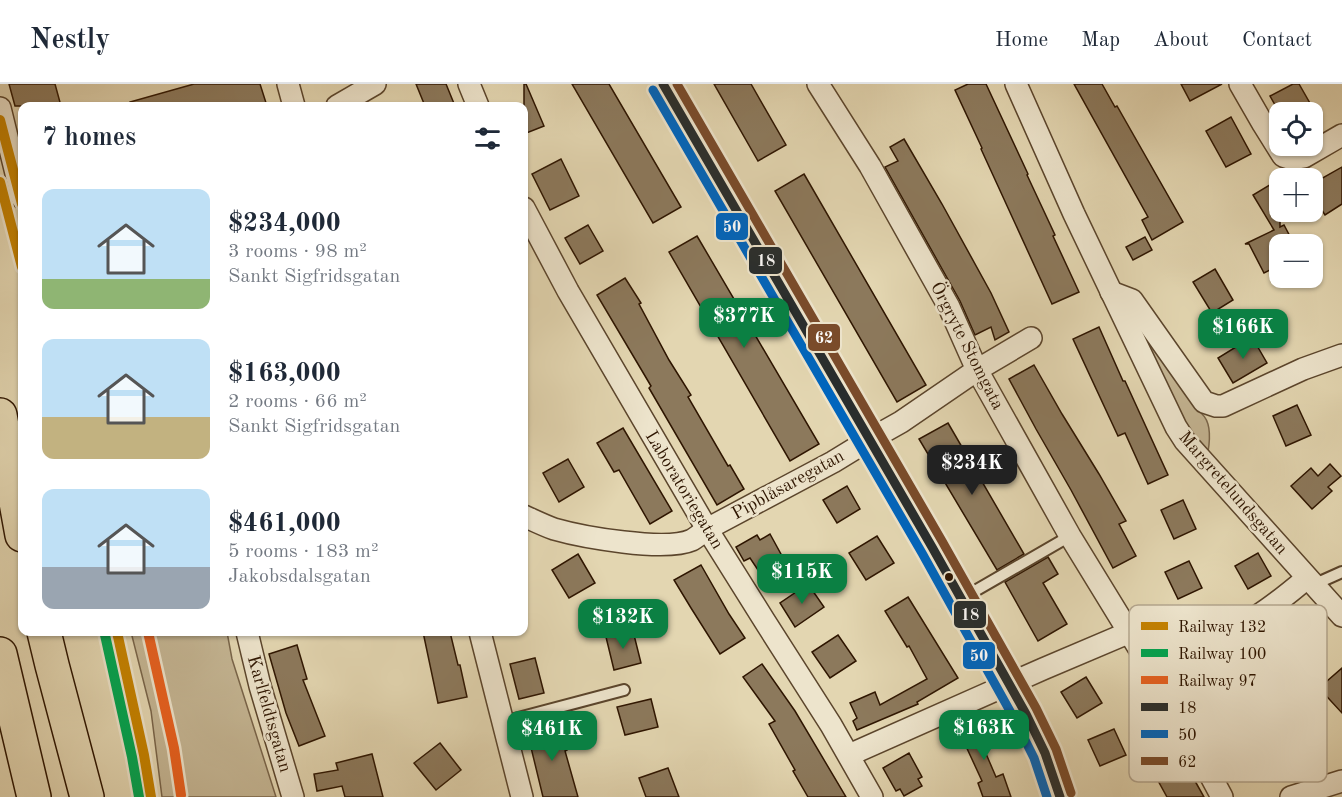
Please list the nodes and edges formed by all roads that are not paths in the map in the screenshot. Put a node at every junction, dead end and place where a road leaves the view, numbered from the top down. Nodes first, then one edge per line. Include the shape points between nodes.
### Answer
1 (288, 84) edge
2 (375, 84) edge
3 (469, 84) edge
4 (663, 84) edge
5 (818, 84) edge
6 (1016, 84) edge
7 (1240, 84) edge
8 (293, 102) edge
9 (344, 102) edge
10 (476, 102) edge
11 (0, 108) edge
12 (1342, 135) edge
13 (18, 182) edge
14 (528, 216) edge
15 (1111, 292) junction
16 (1030, 338) dead end
17 (1342, 355) edge
18 (977, 370) junction
19 (0, 415) edge
20 (868, 440) junction
21 (18, 514) edge
22 (528, 518) edge
23 (707, 529) junction
24 (1070, 536) junction
25 (1342, 572) edge
26 (1310, 581) junction
27 (961, 599) junction
28 (1274, 605) edge
29 (1342, 616) edge
30 (1129, 632) joint
31 (45, 636) edge
32 (247, 636) edge
33 (481, 636) edge
34 (0, 654) edge
35 (1009, 684) junction
36 (624, 690) dead end
37 (503, 722) junction
38 (849, 755) junction
39 (1342, 781) edge
40 (1214, 782) edge
41 (34, 797) edge
42 (87, 797) edge
43 (293, 797) edge
44 (522, 797) edge
45 (872, 797) edge
46 (1060, 797) edge
47 (1222, 797) edge
48 (1291, 797) edge

1 - 8 street
2 - 9 street
3 - 10 street
4 - 20 street
5 - 18 street, Örgryte Stomgata via 870,166 949,307
6 - 15 street, Margretelundsgatan
7 - 12 street via 1283,156 1304,157
11 - 13 street
14 - 23 street, Laboratoriegatan via 554,268
15 - 17 street via 1132,300 1204,402 1216,406
15 - 26 street, Margretelundsgatan via 1185,441
16 - 18 street, Pipblåsaregatan
18 - 20 street, Pipblåsaregatan
18 - 24 street, Örgryte Stomgata
19 - 21 highway
20 - 23 street, Pipblåsaregatan
20 - 27 street
22 - 23 street, Pipblåsaregatan via 553,528 636,543 691,541
23 - 38 street, Laboratoriegatan
24 - 27 lane
24 - 30 street, Örgryte Stomgata
25 - 26 lane
26 - 28 street
26 - 29 street, Margretelundsgatan
27 - 35 street
30 - 35 street
31 - 42 highway
32 - 43 street, Karlfeldtsgatan
33 - 37 street
34 - 41 highway
35 - 38 street
35 - 46 street via 1045,753
36 - 37 lane
37 - 44 street
38 - 45 street, Laboratoriegatan
39 - 48 street
40 - 47 street, Örgryte Stomgata

